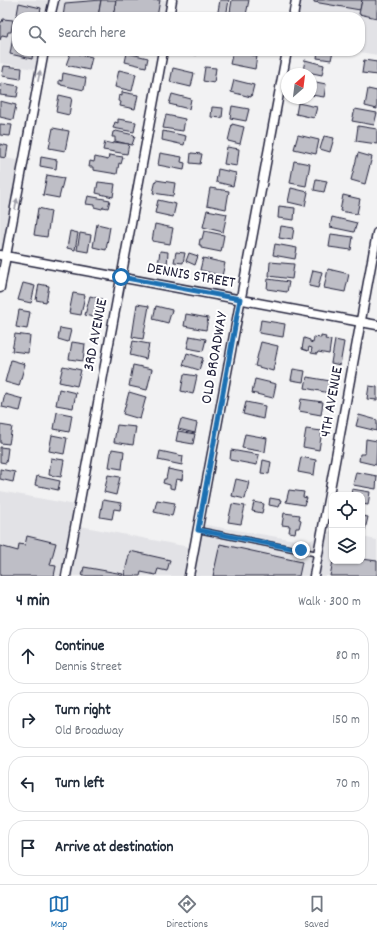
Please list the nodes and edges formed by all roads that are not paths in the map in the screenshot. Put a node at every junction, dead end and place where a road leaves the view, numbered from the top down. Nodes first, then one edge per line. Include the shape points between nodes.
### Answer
1 (54, 0) edge
2 (172, 0) edge
3 (296, 0) edge
4 (51, 12) edge
5 (170, 12) edge
6 (294, 12) edge
7 (43, 56) edge
8 (162, 56) edge
9 (286, 56) edge
10 (377, 233) edge
11 (3, 255) edge
12 (121, 277) junction
13 (0, 288) edge
14 (240, 299) junction
15 (361, 322) junction
16 (377, 325) edge
17 (198, 530) junction
18 (318, 554) junction
19 (66, 576) edge
20 (189, 576) edge
21 (314, 576) edge

1 - 4 street
2 - 5 street
3 - 6 street
11 -> 7 street
8 - 12 street, 3RD AVENUE
9 - 14 street, OLD BROADWAY
10 - 15 street, 4TH AVENUE
11 - 12 street, DENNIS STREET
11 - 13 street
12 - 14 street, DENNIS STREET
12 - 19 street, 3RD AVENUE
14 - 15 street, DENNIS STREET
14 - 17 street, OLD BROADWAY
15 - 16 street, DENNIS STREET
15 - 18 street, 4TH AVENUE
17 - 18 lane
17 - 20 street, OLD BROADWAY
18 - 21 street, 4TH AVENUE

